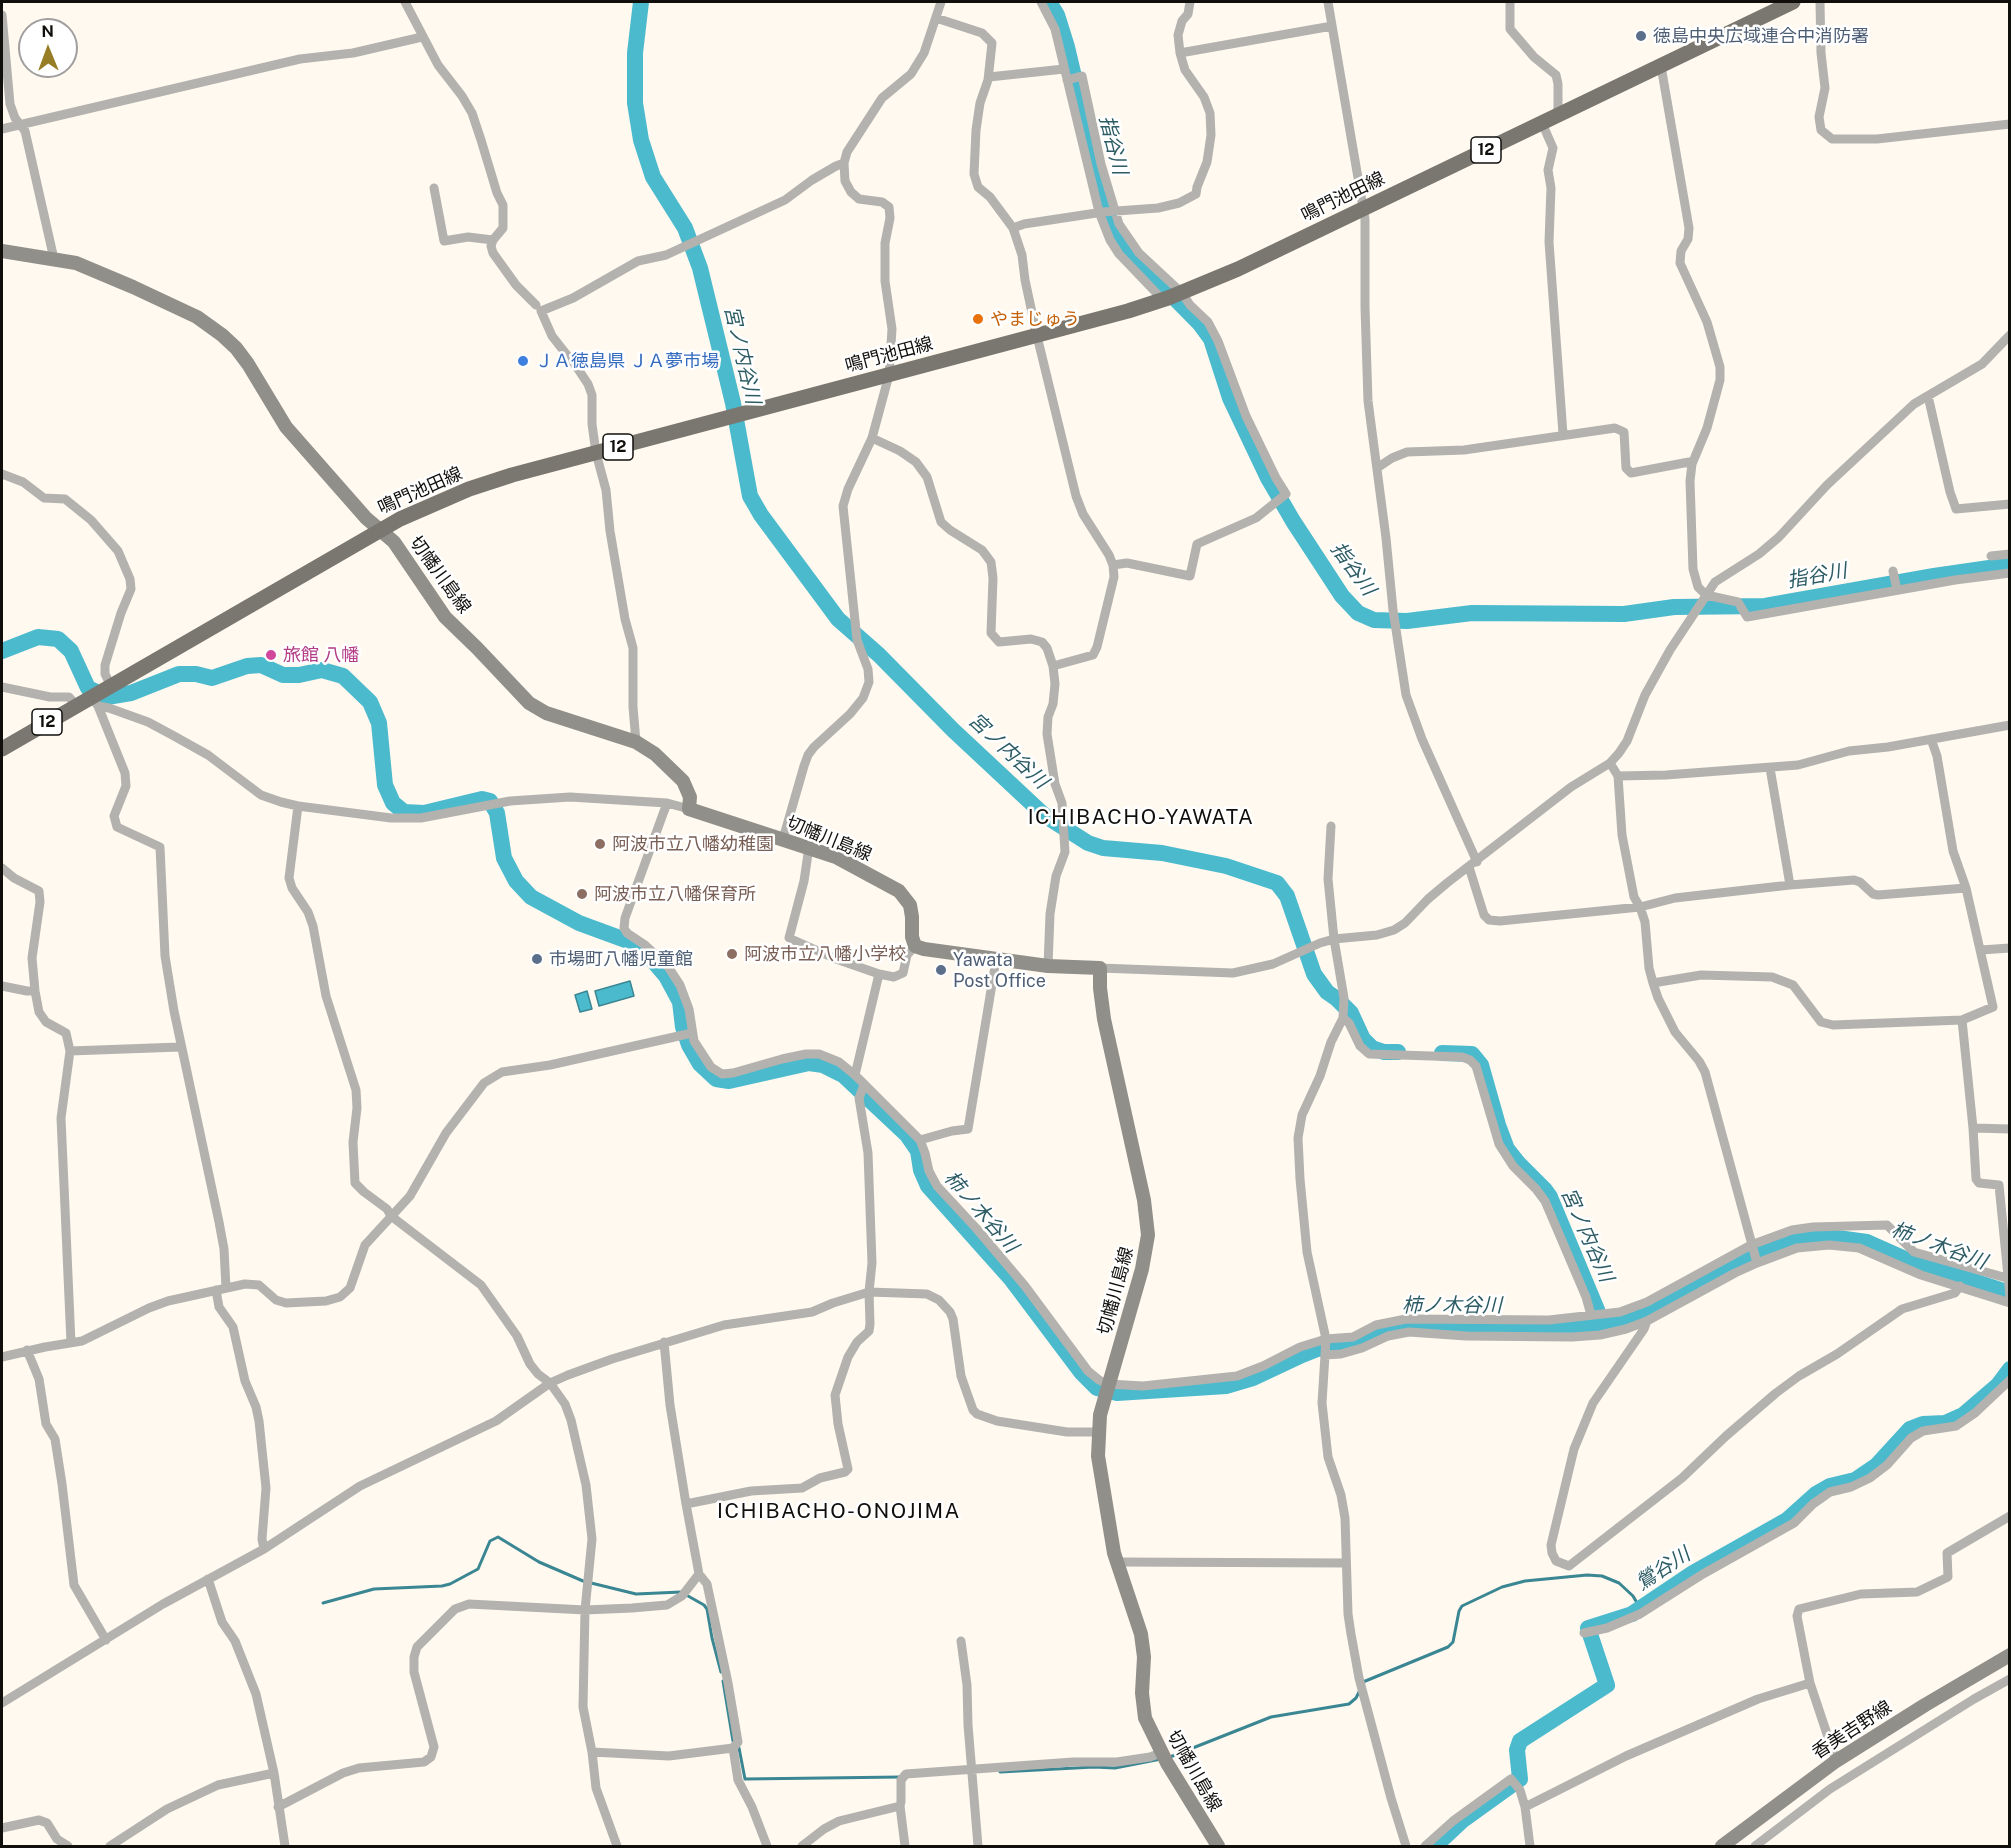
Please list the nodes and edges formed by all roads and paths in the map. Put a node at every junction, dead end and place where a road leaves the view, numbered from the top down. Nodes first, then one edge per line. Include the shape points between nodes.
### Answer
1 (405, 2) edge
2 (941, 2) edge
3 (1041, 2) edge
4 (1190, 2) edge
5 (1328, 2) edge
6 (1510, 2) edge
7 (1793, 2) edge
8 (1820, 2) edge
9 (2, 15) edge
10 (936, 18) junction
11 (1332, 26) junction
12 (422, 37) junction
13 (1180, 53) junction
14 (1662, 66) junction
15 (1064, 69) junction
16 (989, 77) junction
17 (1072, 79) junction
18 (1558, 115) junction
19 (20, 123) junction
20 (1542, 123) junction
21 (2010, 124) edge
22 (2, 129) edge
23 (844, 164) junction
24 (434, 188) dead end
25 (1364, 209) junction
26 (1107, 211) junction
27 (1013, 228) junction
28 (493, 240) junction
29 (2, 251) edge
30 (54, 259) junction
31 (1173, 296) junction
32 (536, 305) dead end
33 (2010, 335) edge
34 (1037, 336) junction
35 (889, 375) junction
36 (1928, 396) junction
37 (1563, 434) junction
38 (873, 438) junction
39 (596, 453) junction
40 (1692, 464) junction
41 (1377, 468) junction
42 (2, 474) edge
43 (2010, 504) edge
44 (380, 531) junction
45 (2010, 554) edge
46 (1990, 556) dead end
47 (1113, 565) junction
48 (1893, 572) dead end
49 (2010, 573) edge
50 (1897, 589) junction
51 (1704, 597) junction
52 (1053, 666) junction
53 (2, 687) edge
54 (100, 695) junction
55 (76, 705) junction
56 (2010, 725) edge
57 (1931, 739) junction
58 (636, 742) junction
59 (2, 749) edge
60 (1610, 763) junction
61 (1770, 768) junction
62 (1618, 776) junction
63 (667, 803) junction
64 (298, 806) junction
65 (689, 809) junction
66 (1331, 826) dead end
67 (783, 839) junction
68 (809, 847) junction
69 (1473, 865) junction
70 (2, 868) edge
71 (1790, 885) junction
72 (1966, 888) junction
73 (1640, 907) junction
74 (1334, 939) junction
75 (915, 946) junction
76 (2010, 948) edge
77 (1981, 950) junction
78 (996, 960) junction
79 (1048, 966) junction
80 (1100, 968) junction
81 (879, 974) junction
82 (1653, 983) junction
83 (2, 986) edge
84 (35, 991) junction
85 (1343, 1015) junction
86 (1962, 1020) junction
87 (692, 1033) junction
88 (180, 1047) junction
89 (70, 1051) junction
90 (855, 1076) junction
91 (862, 1089) junction
92 (1973, 1128) junction
93 (2010, 1129) edge
94 (920, 1140) junction
95 (391, 1216) junction
96 (1751, 1247) junction
97 (1756, 1262) junction
98 (2009, 1286) edge
99 (1960, 1287) junction
100 (221, 1289) junction
101 (869, 1292) junction
102 (2010, 1303) edge
103 (1590, 1317) junction
104 (1647, 1321) junction
105 (1581, 1334) junction
106 (664, 1342) junction
107 (71, 1343) junction
108 (1325, 1347) junction
109 (27, 1350) junction
110 (2, 1357) edge
111 (2010, 1380) edge
112 (550, 1383) junction
113 (1107, 1389) junction
114 (1098, 1432) junction
115 (686, 1504) junction
116 (2010, 1516) edge
117 (264, 1549) junction
118 (1117, 1562) junction
119 (1346, 1563) junction
120 (699, 1574) junction
121 (208, 1579) junction
122 (585, 1610) junction
123 (1588, 1632) dead end
124 (106, 1640) junction
125 (961, 1641) dead end
126 (2010, 1655) edge
127 (2010, 1679) edge
128 (1810, 1683) junction
129 (2, 1703) edge
130 (735, 1745) junction
131 (592, 1752) junction
132 (1163, 1756) junction
133 (1836, 1761) junction
134 (971, 1772) junction
135 (274, 1773) junction
136 (900, 1806) junction
137 (278, 1807) junction
138 (1525, 1807) junction
139 (2, 1828) edge
140 (68, 1846) edge
141 (110, 1846) edge
142 (285, 1846) edge
143 (617, 1846) edge
144 (767, 1846) edge
145 (802, 1846) edge
146 (905, 1846) edge
147 (978, 1846) edge
148 (1218, 1846) edge
149 (1406, 1846) edge
150 (1425, 1846) edge
151 (1530, 1846) edge
152 (1722, 1846) edge
153 (1755, 1846) edge

1 - 12 street
2 - 10 street
3 - 15 street via 1055,29
4 - 13 street via 1178,35
5 - 11 street
6 - 18 street via 1510,29 1556,75
7 - 14 main road, 鳴門池田線 / 12
8 - 21 street via 1825,88 1819,117 1821,130 1832,139 1877,139
9 - 19 street via 10,104
10 - 16 street via 982,33 992,43
10 - 23 street via 924,53 911,74 882,98 847,152
11 - 13 street
11 - 25 street
12 - 19 street via 353,53 300,59
12 - 28 street via 467,105 478,131 503,205 503,228
13 - 26 street via 1185,70 1210,113 1208,162 1196,194 1158,208
14 - 18 main road, 鳴門池田線 / 12
14 - 40 street via 1689,228 1680,263 1707,322 1720,367 1707,428
15 - 16 street
15 - 17 street
16 - 27 street via 980,102 974,174 978,187
17 - 26 street
17 - 26 street via 1082,76
18 - 20 main road, 鳴門池田線 / 12
19 - 22 street
19 - 30 street
20 - 25 main road, 鳴門池田線 / 12
20 - 37 street via 1553,148 1548,170 1549,242
23 - 35 street via 851,192 859,199 882,202 889,207 885,281 892,329
23 - 39 street via 812,180 785,200 666,255 638,261 573,298 541,311 552,336 588,384
24 - 28 street via 444,242 468,237
25 - 31 main road, 鳴門池田線 / 12
25 - 41 street via 1366,382
26 - 27 street
26 - 31 street
26 - 31 street via 1110,240 1119,254
27 - 34 street
28 - 32 street via 493,254
29 - 30 main road, 切幡川島線
30 - 44 main road, 切幡川島線 via 76,263 133,287 197,317 222,335 248,364 286,426
31 - 34 main road, 鳴門池田線 / 12
31 - 47 street via 1208,322 1246,416 1286,494 1257,518 1197,544 1190,576 1127,563
33 - 36 street via 1982,364
34 - 35 main road, 鳴門池田線 / 12
34 - 47 street via 1076,496
35 - 38 street
35 - 39 main road, 鳴門池田線 / 12
36 - 43 street via 1956,509
36 - 51 street via 1914,404 1827,485 1779,537 1715,582
37 - 40 street via 1615,428 1624,432 1626,468 1631,473
37 - 41 street via 1464,450 1407,452
38 - 52 street via 916,462 927,477 941,522 982,550 992,562 991,633 999,642 1042,642
38 - 67 street via 843,506 857,640 869,682 863,698 850,714 808,755
39 - 44 main road, 鳴門池田線 / 12 via 469,489
39 - 58 street via 633,648
40 - 51 street via 1694,569
41 - 69 street via 1406,695
42 - 54 street via 23,482 44,498 65,500 91,520 118,551 131,590 105,664
44 - 54 main road, 鳴門池田線 / 12
44 - 58 main road, 切幡川島線 via 399,550 445,617 529,702 546,713
45 - 46 street
47 - 52 street via 1114,577 1093,655
48 - 50 street
49 - 50 street
50 - 51 street via 1747,617 1739,603
51 - 60 street via 1646,695 1627,741
52 - 79 street via 1053,704 1047,717 1047,734 1062,803 1065,852 1056,876 1050,914
53 - 55 street via 69,697
54 - 55 main road, 鳴門池田線 / 12
54 - 64 street via 109,708 148,722 207,755 261,795
54 - 88 street via 125,773 126,786 114,816 117,826 160,847 165,956
55 - 59 main road, 鳴門池田線 / 12
56 - 57 street
57 - 61 street
57 - 72 street via 1953,850
58 - 65 main road, 切幡川島線 via 683,781 690,797
60 - 62 street
60 - 69 street via 1572,787
61 - 62 street
61 - 71 street
62 - 73 street via 1624,845 1632,891
63 - 64 street via 544,798 421,818
63 - 65 street
63 - 87 street via 624,928 667,965 680,984
64 - 95 street via 289,878 313,926 326,996 356,1090 355,1183
65 - 67 main road, 切幡川島線
66 - 74 street via 1328,879
67 - 68 main road, 切幡川島線
68 - 75 main road, 切幡川島線 via 855,866 899,891 910,905
68 - 81 street via 789,938
69 - 73 street via 1484,915 1489,920
69 - 74 street via 1394,930
70 - 84 street via 39,891 32,958
71 - 72 street via 1854,880 1878,895
71 - 73 street via 1675,898
72 - 77 street
73 - 82 street
74 - 80 street via 1273,964 1233,974
74 - 85 street
75 - 78 main road
75 - 81 street via 907,955 903,973
76 - 77 street
77 - 86 street via 1993,1007
78 - 79 main road
78 - 94 street via 968,1129
79 - 80 main road
80 - 113 main road, 切幡川島線 via 1104,1019 1148,1223 1145,1258
81 - 90 street
82 - 86 street via 1701,975 1772,977 1793,985 1821,1022
82 - 96 street via 1675,1032 1705,1072
83 - 84 street
84 - 89 street via 39,1012 46,1022 66,1033
85 - 103 street via 1360,1046 1369,1054 1462,1058 1476,1066 1499,1144 1545,1201 1586,1298
85 - 108 street via 1302,1115 1298,1138 1307,1252
86 - 92 street
87 - 90 street via 700,1052 722,1074 819,1054 839,1062
87 - 95 street via 502,1072 484,1083 466,1105 410,1196
88 - 89 street
88 - 100 street via 224,1249
89 - 107 street via 61,1118
90 - 91 street
91 - 94 street
91 - 101 street via 872,1263
92 - 93 street
92 - 98 street via 1976,1179 2000,1188
94 - 113 street via 937,1186 1025,1286 1088,1371
95 - 100 street via 365,1245 350,1288 340,1297 286,1303 276,1300 259,1285
95 - 112 street via 481,1285 517,1336 530,1364
96 - 97 street
96 - 98 street via 1792,1230 1887,1225 1914,1252
96 - 103 street via 1647,1302
97 - 99 street via 1797,1248 1859,1248
97 - 104 street
99 - 102 street
99 - 104 street via 1955,1293 1902,1309 1799,1376 1682,1478 1569,1566 1556,1561 1551,1545 1574,1449 1593,1403
100 - 107 street via 149,1308 96,1336
100 - 117 street via 219,1307 233,1327 259,1421 266,1488
101 - 106 street via 812,1312 724,1325
101 - 114 street via 927,1293 950,1312 961,1376 977,1414 1067,1432
101 - 115 street via 870,1331 848,1357 836,1395 848,1469 802,1488 751,1491
103 - 105 street
103 - 108 street via 1406,1319 1376,1325
104 - 105 street via 1626,1329
105 - 108 street via 1466,1336 1408,1332 1341,1354
106 - 112 street
106 - 115 street
107 - 109 street
108 - 113 street via 1300,1347 1237,1376
108 - 119 street via 1322,1403 1328,1457 1345,1518
109 - 110 street
109 - 124 street via 39,1379 46,1424 55,1439 74,1586
111 - 123 street via 1956,1426 1923,1431 1911,1438 1870,1478 1830,1492 1794,1523 1640,1614
112 - 117 street via 496,1421 360,1486
112 - 122 street via 566,1404 586,1485 592,1539
113 - 114 main road, 切幡川島線
114 - 118 main road, 切幡川島線 via 1108,1524
115 - 120 street
116 - 128 street via 1947,1553 1948,1577 1917,1592 1861,1594 1799,1609 1797,1616
117 - 121 street
118 - 119 street
118 - 132 main road, 切幡川島線 via 1141,1634 1145,1718
119 - 149 street via 1348,1614 1359,1678
120 - 122 street via 684,1594 668,1605
120 - 130 street via 706,1584 728,1683
121 - 124 street
121 - 135 street via 222,1622 235,1641 256,1694
122 - 131 street via 583,1707
122 - 137 street via 469,1604 454,1609 417,1647 414,1657 414,1671 434,1747 431,1757 424,1762 343,1773
124 - 129 street
125 - 134 street
126 - 133 main road, 香美吉野線
127 - 153 street via 1830,1789
128 - 133 street
128 - 138 street via 1758,1699 1636,1752
130 - 131 street via 669,1756
130 - 144 street via 738,1780
131 - 143 street via 598,1796
132 - 134 street
132 - 148 main road, 切幡川島線
133 - 152 main road, 香美吉野線
134 - 136 street via 902,1778
134 - 147 street
135 - 137 street
135 - 141 street via 218,1785 167,1809
136 - 145 street via 839,1821
136 - 146 street
137 - 142 street
138 - 150 street via 1511,1779
138 - 151 street
139 - 140 street via 39,1820 47,1823 57,1839

